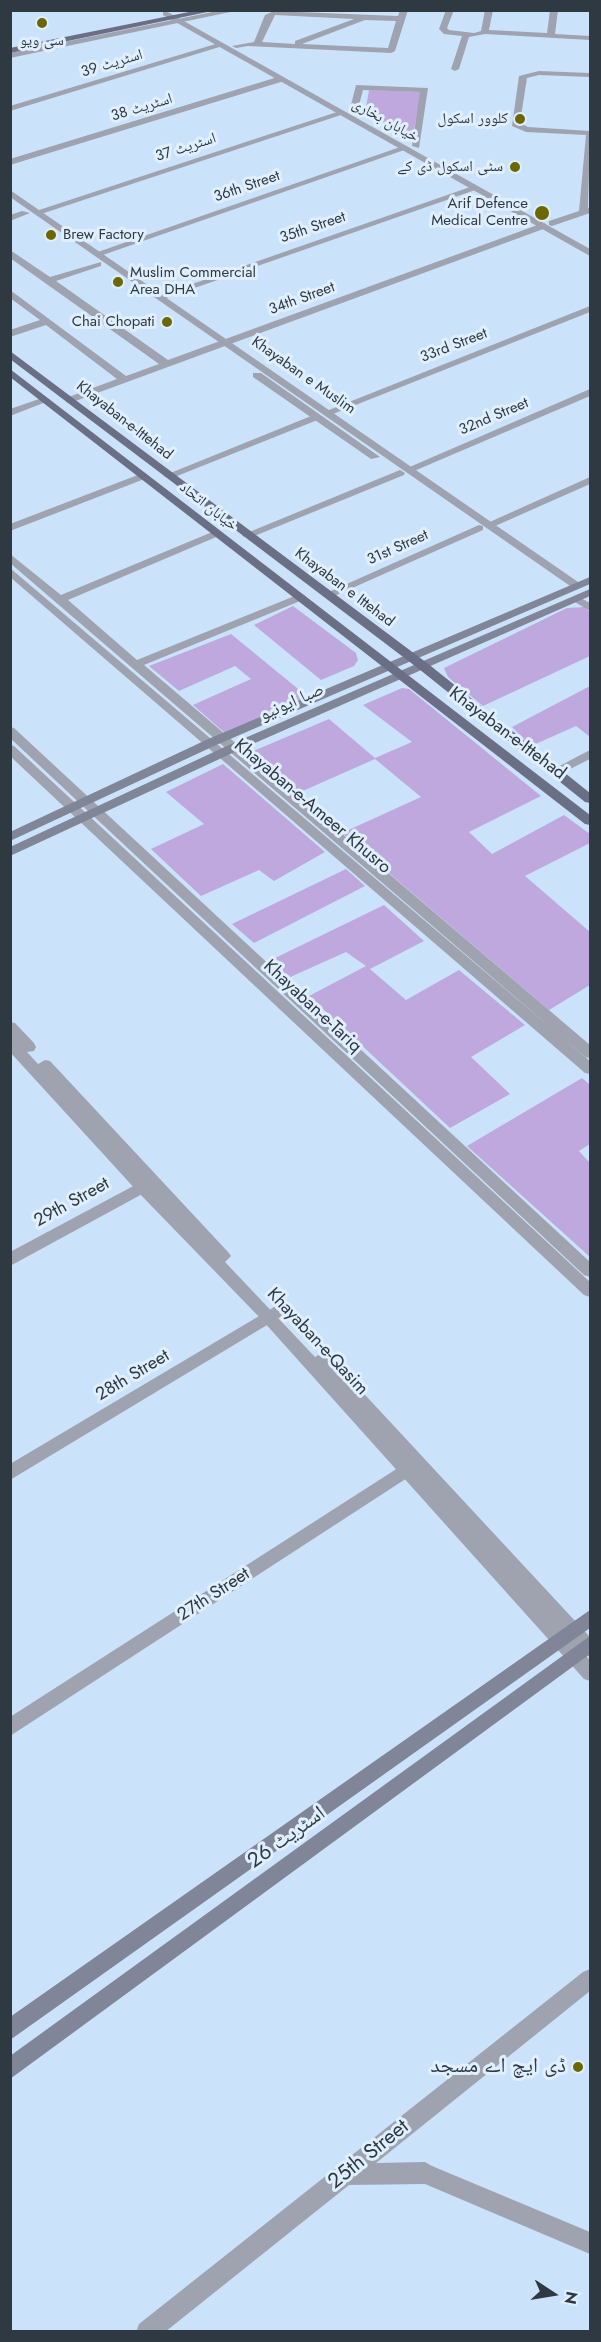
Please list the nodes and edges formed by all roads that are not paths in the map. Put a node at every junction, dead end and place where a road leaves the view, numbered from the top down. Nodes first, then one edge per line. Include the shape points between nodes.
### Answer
1 (213, 10) edge
2 (236, 10) edge
3 (450, 10) edge
4 (489, 10) edge
5 (554, 10) edge
6 (403, 15) edge
7 (180, 16) edge
8 (366, 17) junction
9 (485, 32) junction
10 (466, 35) junction
11 (550, 37) junction
12 (591, 38) edge
13 (10, 43) edge
14 (256, 44) junction
15 (222, 45) junction
16 (236, 46) junction
17 (289, 46) junction
18 (10, 51) edge
19 (10, 56) edge
20 (455, 69) dead end
21 (591, 75) edge
22 (281, 79) junction
23 (12, 107) edge
24 (354, 109) junction
25 (343, 113) junction
26 (382, 126) junction
27 (373, 130) junction
28 (591, 135) edge
29 (411, 147) junction
30 (10, 162) edge
31 (476, 188) junction
32 (10, 193) edge
33 (516, 206) junction
34 (16, 209) edge
35 (587, 211) edge
36 (38, 212) junction
37 (10, 218) edge
38 (547, 225) junction
39 (58, 231) junction
40 (591, 246) edge
41 (10, 253) edge
42 (591, 254) edge
43 (97, 259) junction
44 (49, 280) junction
45 (129, 281) junction
46 (10, 293) edge
47 (160, 297) junction
48 (591, 309) edge
49 (47, 321) junction
50 (10, 334) edge
51 (223, 344) junction
52 (10, 354) edge
53 (168, 365) junction
54 (10, 372) edge
55 (282, 379) junction
56 (125, 380) junction
57 (270, 384) junction
58 (591, 392) edge
59 (45, 400) junction
60 (70, 400) junction
61 (328, 412) junction
62 (10, 413) edge
63 (316, 417) junction
64 (369, 440) junction
65 (357, 444) junction
66 (405, 471) junction
67 (143, 476) junction
68 (168, 476) junction
69 (591, 480) edge
70 (484, 526) junction
71 (10, 528) edge
72 (217, 533) junction
73 (248, 535) junction
74 (12, 564) edge
75 (591, 580) edge
76 (582, 593) edge
77 (328, 596) junction
78 (301, 597) junction
79 (61, 599) junction
80 (591, 608) edge
81 (410, 656) junction
82 (137, 664) junction
83 (388, 666) junction
84 (423, 666) junction
85 (401, 675) junction
86 (10, 731) edge
87 (224, 738) junction
88 (210, 743) junction
89 (236, 747) junction
90 (10, 749) edge
91 (222, 754) junction
92 (591, 754) edge
93 (554, 772) junction
94 (591, 799) edge
95 (85, 810) junction
96 (591, 821) edge
97 (10, 837) edge
98 (10, 852) edge
99 (491, 975) junction
100 (510, 991) junction
101 (12, 1035) edge
102 (591, 1053) edge
103 (591, 1069) edge
104 (414, 1105) junction
105 (398, 1112) junction
106 (433, 1122) junction
107 (418, 1130) junction
108 (148, 1184) junction
109 (10, 1260) edge
110 (591, 1271) edge
111 (591, 1291) edge
112 (272, 1314) junction
113 (412, 1466) junction
114 (10, 1473) edge
115 (591, 1618) edge
116 (566, 1635) junction
117 (586, 1649) edge
118 (591, 1672) edge
119 (10, 1728) edge
120 (590, 1981) edge
121 (10, 2030) edge
122 (10, 2069) edge
123 (346, 2174) junction
124 (591, 2243) edge
125 (147, 2331) edge

1 - 7 main road
2 - 7 street
3 - 10 street via 444,31
4 - 9 street
5 - 11 street
6 - 8 street
6 - 17 street via 391,51
7 - 13 main road via 166,13
7 - 15 street, خیابان بخاری
7 - 16 street, خیابان بخاری
7 - 18 main road
7 - 19 street
8 - 14 street via 272,13
8 - 17 street
9 - 10 street
9 - 11 street
10 - 20 street
11 - 12 street
14 - 16 street
14 - 17 street
15 - 22 street, خیابان بخاری
15 - 23 street, اسٹریٹ 39
16 - 24 street, خیابان بخاری
21 - 28 street via 523,76 515,119 517,126 525,129
22 - 25 street, خیابان بخاری
22 - 30 street, اسٹریٹ 38
24 - 26 street, خیابان بخاری
24 - 29 street via 359,87 425,90
25 - 27 street, خیابان بخاری
25 - 36 street, اسٹریٹ 37
26 - 27 street
26 - 29 street, خیابان بخاری
27 - 29 street, خیابان بخاری
28 - 35 street
29 - 31 street, خیابان بخاری
29 - 33 street, خیابان بخاری
29 - 43 street, 36th Street
31 - 33 street, خیابان بخاری
31 - 47 street, 35th Street
32 - 36 street, Khayaban e Muslim
33 - 38 street, خیابان بخاری
34 - 37 street
34 - 39 street, Khayaban e Muslim
35 - 38 street, 34th Street
36 - 39 street, Khayaban e Muslim
38 - 40 street, خیابان بخاری
38 - 42 street, خیابان بخاری
38 - 51 street, 34th Street
39 - 43 street, Khayaban e Muslim
41 - 44 street
43 - 44 street, 36th Street
43 - 45 street, Khayaban e Muslim
44 - 53 street
45 - 47 street, Khayaban e Muslim
45 - 51 street, Khayaban e Muslim
46 - 49 street
47 - 51 street, Khayaban e Muslim
48 - 61 street, 33rd Street
49 - 50 street
49 - 56 street
51 - 53 street, 34th Street
51 - 55 street, Khayaban e Muslim
51 - 57 street, Khayaban e Muslim
52 - 60 main road, Khayaban-e-Ittehad
53 - 56 street, 34th Street
54 - 59 main road, خیابان اتحاد
55 - 57 street
55 - 61 street, Khayaban e Muslim
56 - 60 street, 34th Street
57 - 63 street, Khayaban e Muslim
58 - 66 street, 32nd Street
59 - 62 street
59 - 67 main road, خیابان اتحاد
60 - 68 main road, Khayaban-e-Ittehad
61 - 64 street, Khayaban e Muslim
63 - 65 street, Khayaban e Muslim
63 - 68 street
64 - 65 street
64 - 66 street, Khayaban e Muslim
65 - 66 street, Khayaban e Muslim
66 - 70 street, Khayaban e Muslim
66 - 73 street, 32nd Street
67 - 71 street
67 - 72 main road, خیابان اتحاد
68 - 73 main road, Khayaban-e-Ittehad
69 - 70 street, 31st Street
70 - 76 street, Khayaban e Muslim
70 - 77 street, 31st Street
72 - 78 main road, خیابان اتحاد
72 - 79 street
73 - 77 main road, Khayaban e Ittehad
74 - 79 street, Khayaban-e-Ameer Khusro
74 - 88 street, Khayaban-e-Ameer Khusro
75 - 76 main road, صبا ایونیو
76 - 80 street, Khayaban e Muslim
76 - 81 main road, صبا ایونیو
76 - 84 main road, صبا ایونیو
77 - 81 main road, Khayaban e Ittehad
78 - 82 street
78 - 83 main road, خیابان اتحاد
79 - 82 street, Khayaban-e-Ameer Khusro
81 - 83 main road, صبا ایونیو
81 - 84 main road, Khayaban e Ittehad
82 - 87 street, Khayaban-e-Ameer Khusro
83 - 85 main road
83 - 87 main road, صبا ایونیو
84 - 85 main road, صبا ایونیو
84 - 93 main road, Khayaban-e-Ittehad
85 - 89 main road, صبا ایونیو
85 - 96 main road, Khayaban-e-Ittehad
86 - 95 street, Khayaban-e-Tariq
87 - 88 main road, صبا ایونیو
87 - 89 street, Khayaban-e-Ameer Khusro
88 - 91 street, Khayaban-e-Ameer Khusro
88 - 95 main road, صبا ایونیو
89 - 91 main road, صبا ایونیو
89 - 99 street, Khayaban-e-Ameer Khusro
90 - 95 street, Khayaban-e-Tariq
91 - 95 main road, صبا ایونیو
91 - 99 street, Khayaban-e-Ameer Khusro
92 - 93 street
93 - 94 main road, Khayaban-e-Ittehad
95 - 97 main road, صبا ایونیو
95 - 98 main road, صبا ایونیو
95 - 104 street, Khayaban-e-Tariq
95 - 105 street, Khayaban-e-Tariq
99 - 100 street, Khayaban-e-Ameer Khusro
100 - 102 street, Khayaban-e-Ameer Khusro
100 - 103 street, Khayaban-e-Ameer Khusro
101 - 108 street, Khayaban-e-Qasim
104 - 105 street via 412,1115
104 - 106 street, Khayaban-e-Tariq
105 - 107 street, Khayaban-e-Tariq
106 - 107 street via 419,1122
106 - 110 street, Khayaban-e-Tariq
107 - 111 street, Khayaban-e-Tariq
108 - 109 street, 29th Street
108 - 112 street, Khayaban-e-Qasim
112 - 113 street, Khayaban-e-Qasim
112 - 114 street, 28th Street
113 - 116 street, Khayaban-e-Qasim
113 - 119 street, 27th Street
115 - 116 main road, اسٹریٹ 26
116 - 117 street, Khayaban-e-Qasim
116 - 121 main road, اسٹریٹ 26
117 - 118 street, Khayaban-e-Qasim
117 - 122 main road, اسٹریٹ 26
120 - 123 street, 25th Street
123 - 124 street via 425,2173
123 - 125 street, 25th Street

